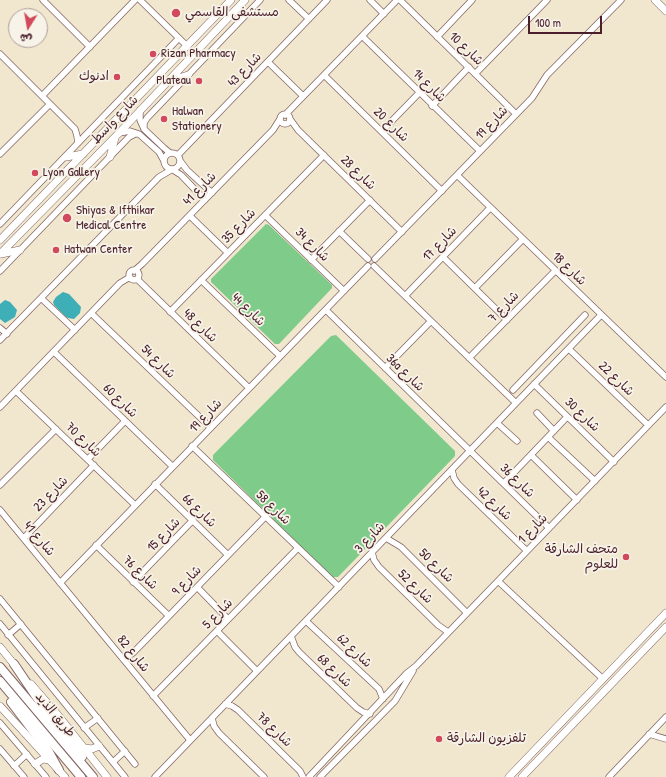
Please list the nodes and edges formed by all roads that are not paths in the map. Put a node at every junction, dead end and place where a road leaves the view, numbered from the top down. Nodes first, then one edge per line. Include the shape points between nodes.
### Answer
1 (43, 0) edge
2 (135, 0) edge
3 (140, 0) edge
4 (231, 0) edge
5 (245, 0) edge
6 (260, 0) edge
7 (289, 0) edge
8 (327, 0) edge
9 (370, 0) edge
10 (398, 0) edge
11 (472, 0) edge
12 (546, 0) edge
13 (621, 0) edge
14 (655, 0) edge
15 (666, 11) edge
16 (384, 14) junction
17 (309, 19) junction
18 (362, 36) junction
19 (437, 37) junction
20 (179, 38) junction
21 (187, 46) junction
22 (90, 47) junction
23 (0, 54) edge
24 (268, 62) junction
25 (469, 67) junction
26 (475, 74) junction
27 (188, 75) junction
28 (324, 75) junction
29 (167, 82) junction
30 (419, 93) junction
31 (42, 96) junction
32 (304, 96) junction
33 (50, 104) junction
34 (432, 106) junction
35 (140, 110) junction
36 (516, 114) junction
37 (287, 120) junction
38 (75, 129) junction
39 (144, 129) junction
40 (273, 130) junction
41 (382, 131) junction
42 (89, 132) junction
43 (118, 134) junction
44 (139, 134) junction
45 (78, 143) junction
46 (480, 151) junction
47 (0, 153) edge
48 (170, 153) junction
49 (83, 154) junction
50 (178, 155) junction
51 (324, 155) junction
52 (66, 157) junction
53 (110, 157) junction
54 (164, 162) junction
55 (181, 162) junction
56 (172, 170) junction
57 (457, 175) junction
58 (159, 177) junction
59 (442, 191) junction
60 (212, 193) junction
61 (205, 200) junction
62 (370, 200) junction
63 (490, 208) junction
64 (265, 214) junction
65 (190, 216) junction
66 (0, 224) edge
67 (339, 231) junction
68 (402, 232) junction
69 (523, 239) junction
70 (0, 240) edge
71 (20, 250) junction
72 (228, 253) junction
73 (0, 254) edge
74 (443, 257) junction
75 (311, 260) junction
76 (372, 264) junction
77 (0, 271) edge
78 (555, 271) junction
79 (137, 274) junction
80 (201, 280) junction
81 (475, 288) junction
82 (344, 291) junction
83 (405, 296) junction
84 (41, 298) junction
85 (326, 310) junction
86 (170, 312) junction
87 (91, 313) junction
88 (585, 315) dead end
89 (601, 315) junction
90 (507, 320) junction
91 (431, 321) junction
92 (0, 328) edge
93 (75, 330) junction
94 (6, 334) junction
95 (0, 340) edge
96 (568, 349) junction
97 (54, 352) junction
98 (547, 354) junction
99 (280, 356) junction
100 (469, 358) junction
101 (542, 360) junction
102 (555, 363) junction
103 (385, 368) junction
104 (550, 368) junction
105 (666, 377) edge
106 (534, 384) junction
107 (249, 388) junction
108 (513, 390) dead end
109 (16, 391) junction
110 (516, 403) junction
111 (0, 407) edge
112 (666, 407) edge
113 (537, 413) dead end
114 (568, 417) junction
115 (125, 421) junction
116 (497, 422) junction
117 (648, 425) junction
118 (210, 427) junction
119 (56, 429) junction
120 (554, 431) junction
121 (548, 437) junction
122 (517, 441) dead end
123 (192, 446) junction
124 (470, 450) junction
125 (531, 455) junction
126 (88, 459) junction
127 (614, 462) junction
128 (94, 465) junction
129 (172, 466) junction
130 (452, 470) junction
131 (595, 481) junction
132 (504, 483) junction
133 (155, 484) junction
134 (0, 485) edge
135 (577, 500) junction
136 (135, 505) junction
137 (0, 510) edge
138 (266, 516) junction
139 (193, 520) junction
140 (549, 528) junction
141 (24, 538) junction
142 (386, 538) junction
143 (96, 545) junction
144 (298, 548) junction
145 (527, 551) junction
146 (372, 552) junction
147 (228, 555) junction
148 (498, 581) junction
149 (133, 582) junction
150 (60, 583) junction
151 (197, 587) junction
152 (339, 587) junction
153 (0, 599) edge
154 (467, 613) junction
155 (666, 613) edge
156 (169, 616) junction
157 (228, 619) junction
158 (306, 621) junction
159 (0, 624) edge
160 (21, 624) junction
161 (666, 627) edge
162 (217, 631) junction
163 (448, 632) junction
164 (8, 635) junction
165 (291, 636) junction
166 (0, 647) edge
167 (123, 659) junction
168 (14, 664) junction
169 (416, 666) junction
170 (0, 667) edge
171 (257, 671) junction
172 (603, 680) junction
173 (0, 681) edge
174 (0, 687) edge
175 (153, 696) junction
176 (385, 697) junction
177 (225, 704) junction
178 (0, 706) edge
179 (384, 712) junction
180 (370, 714) junction
181 (666, 717) edge
182 (98, 718) junction
183 (212, 718) junction
184 (0, 723) edge
185 (84, 728) junction
186 (649, 734) junction
187 (666, 739) edge
188 (190, 740) junction
189 (99, 746) junction
190 (85, 748) junction
191 (0, 749) edge
192 (125, 751) junction
193 (27, 754) junction
194 (50, 760) junction
195 (113, 762) junction
196 (36, 764) junction
197 (135, 764) dead end
198 (14, 766) junction
199 (59, 770) junction
200 (24, 777) edge
201 (46, 777) edge
202 (65, 777) edge
203 (81, 777) edge
204 (93, 777) edge
205 (97, 777) edge
206 (107, 777) edge
207 (125, 777) edge
208 (155, 777) edge
209 (264, 777) edge
210 (303, 777) edge
211 (309, 777) edge
212 (320, 777) edge
213 (509, 777) edge
214 (522, 777) edge
215 (609, 777) edge

1 - 22 street
2 - 22 street
3 - 20 street
4 - 21 main road, شارع واسط
5 - 29 main road, شارع واسط
6 - 27 street
7 - 17 street
8 - 17 street, شارع 43
9 - 16 street
10 - 16 street
10 - 19 street, شارع 10
11 - 19 street
12 - 26 street
13 - 36 street, شارع 19 via 547,76 535,95
14 - 15 main road
16 - 18 street
17 - 24 street, شارع 43
18 - 28 street
18 - 30 street, شارع 14
19 - 25 street, شارع 10
20 - 21 street
20 - 42 street
21 - 49 main road, شارع واسط
22 - 31 street
23 - 31 street
24 - 32 street
24 - 50 street, شارع 43
25 - 26 street, شارع 10
25 - 34 street
26 - 36 street, شارع 10
27 - 29 main road
27 - 39 street via 147,118
28 - 32 street
28 - 41 street, شارع 20
29 - 35 main road, شارع واسط
30 - 34 street, شارع 14
30 - 41 street
31 - 33 street
32 - 37 street via 294,106
33 - 38 street
33 - 47 street
34 - 46 street, شارع 14
35 - 39 street via 140,120
35 - 43 main road, شارع واسط
36 - 46 street, شارع 19
37 - 40 street, شارع 41
37 - 40 street, شارع 41 via 282,115
37 - 51 street, شارع 28
38 - 42 street
38 - 45 street
39 - 48 street
40 - 60 street, شارع 41
41 - 59 street, شارع 20
42 - 45 street
43 - 44 street via 130,131
43 - 53 main road
43 - 73 main road, شارع واسط
44 - 53 street via 131,136
44 - 54 street via 159,152
45 - 52 street
46 - 57 street, شارع 19
48 - 50 street
48 - 54 street
49 - 52 main road
49 - 70 main road, شارع واسط
50 - 55 street
51 - 62 street, شارع 28
51 - 64 street, شارع 35
52 - 66 street
53 - 71 street
54 - 56 street via 168,169
54 - 58 street
55 - 56 street
55 - 60 street
56 - 58 street
56 - 61 street via 181,175
57 - 59 street, شارع 19
57 - 63 street, شارع 18
58 - 84 street
59 - 68 street, شارع 19
60 - 61 street, شارع 41
61 - 65 street, شارع 41
62 - 67 street
62 - 68 street, شارع 28
63 - 69 street, شارع 18
63 - 74 street, شارع 17
64 - 72 street, شارع 35
64 - 75 street, شارع 34
65 - 72 street
65 - 79 street, شارع 41 via 142,264
67 - 75 street
67 - 76 street via 368,259 371,258
68 - 76 street, شارع 19
69 - 78 street, شارع 18
69 - 81 street
71 - 73 main road
71 - 77 street
72 - 80 street, شارع 35
74 - 81 street
74 - 83 street, شارع 17
75 - 82 street, شارع 34
76 - 82 street, شارع 19
76 - 83 street
78 - 89 street, شارع 18
78 - 90 street, شارع 7
79 - 86 street, شارع 48
79 - 87 street, شارع 41 via 130,273 130,277 120,283
80 - 86 street, شارع 35
80 - 99 street, شارع 44
81 - 90 street
82 - 85 street, شارع 19
83 - 91 street
84 - 93 street
84 - 94 street
85 - 99 street, شارع 19
85 - 103 street, 36a شارع
86 - 107 street, شارع 48
87 - 93 street
87 - 118 street, شارع 54
88 - 98 street
89 - 96 street, شارع 3
89 - 105 street, شارع 18
90 - 100 street, شارع 7
91 - 100 street
91 - 103 street
92 - 94 street
93 - 97 street
94 - 95 street
96 - 102 street, شارع 3
96 - 117 street, شارع 22
97 - 109 street
97 - 115 street, شارع 60
98 - 101 street
98 - 102 street
99 - 107 street, شارع 19
100 - 110 street
101 - 104 street
101 - 108 street
102 - 104 street, شارع 3
103 - 124 street, 36a شارع
104 - 106 street, شارع 3
106 - 110 street, شارع 3
106 - 114 street, شارع 30
107 - 118 street, شارع 19
109 - 111 street
109 - 119 street, شارع 70
110 - 116 street, شارع 3
112 - 117 street, شارع 1
113 - 120 street
114 - 120 street
114 - 127 street, شارع 30
115 - 126 street
115 - 129 street, شارع 60
116 - 122 street
116 - 124 street, شارع 3
117 - 127 street, شارع 1
118 - 123 street, شارع 19
119 - 126 street, شارع 70
119 - 134 street
120 - 121 street
121 - 125 street
121 - 131 street
123 - 129 street, شارع 19
123 - 138 street, شارع 58
124 - 130 street, شارع 3
124 - 132 street, شارع 36
125 - 132 street
125 - 135 street
126 - 128 street, شارع 70
127 - 131 street, شارع 1
128 - 136 street, شارع 70
128 - 141 street, شارع 23
129 - 133 street, شارع 19
130 - 142 street, شارع 3
130 - 145 street, شارع 42 via 458,484
131 - 135 street, شارع 1
132 - 140 street, شارع 36
133 - 136 street, شارع 19
133 - 139 street, شارع 66
135 - 140 street, شارع 1
136 - 143 street, شارع 19
137 - 141 street, شارع 41
138 - 144 street, شارع 58
138 - 147 street, شارع 9
139 - 147 street, شارع 66
139 - 149 street, شارع 15
140 - 145 street, شارع 1
141 - 150 street, شارع 41
142 - 146 street, شارع 3
142 - 154 street, شارع 50 via 401,547
143 - 149 street, شارع 76
143 - 150 street, شارع 19
144 - 152 street, شارع 58
144 - 157 street, شارع 5
145 - 148 street, شارع 1
146 - 152 street, شارع 3
146 - 163 street, شارع 52 via 379,567 438,626
147 - 151 street, شارع 9
148 - 154 street, شارع 1
148 - 172 street
149 - 156 street, شارع 76
150 - 167 street, شارع 82
151 - 156 street, شارع 9
151 - 157 street
152 - 158 street, شارع 3
153 - 160 street
154 - 163 street, شارع 1
155 - 172 main road
156 - 167 street, شارع 9 via 133,653
157 - 162 street, شارع 5
158 - 165 street, شارع 3
158 - 176 street, شارع 62
159 - 164 street
160 - 164 street
160 - 182 street
161 - 214 main road
162 - 171 street
162 - 175 street, شارع 5
163 - 169 street, شارع 1
164 - 185 street
165 - 171 street, شارع 3
165 - 180 street, شارع 68 via 299,652 357,708
166 - 168 main road
167 - 175 street, شارع 82
168 - 190 main road
168 - 205 highway
169 - 176 street
169 - 179 street via 397,699
170 - 204 highway, طريق الذيد
171 - 177 street, شارع 3
172 - 213 main road
173 - 203 highway, طريق الذيد
174 - 199 highway via 49,752
175 - 188 street, شارع 82
176 - 179 street via 391,696 393,700
176 - 180 street
177 - 183 street, شارع 3
177 - 210 street, شارع 78 via 238,710 300,771
178 - 194 main road
179 - 212 street
180 - 211 street
181 - 186 street
182 - 185 street
182 - 192 street
183 - 188 street, شارع 3
183 - 209 street via 219,733
184 - 193 street
185 - 189 street
186 - 187 street
186 - 215 street
188 - 208 street, شارع 3
189 - 190 main road
189 - 195 street
190 - 206 main road
191 - 198 street
192 - 195 street
192 - 197 street
193 - 196 street
193 - 198 street
194 - 196 main road via 43,759
194 - 199 main road
195 - 207 street
196 - 201 street
198 - 200 street
199 - 202 main road

